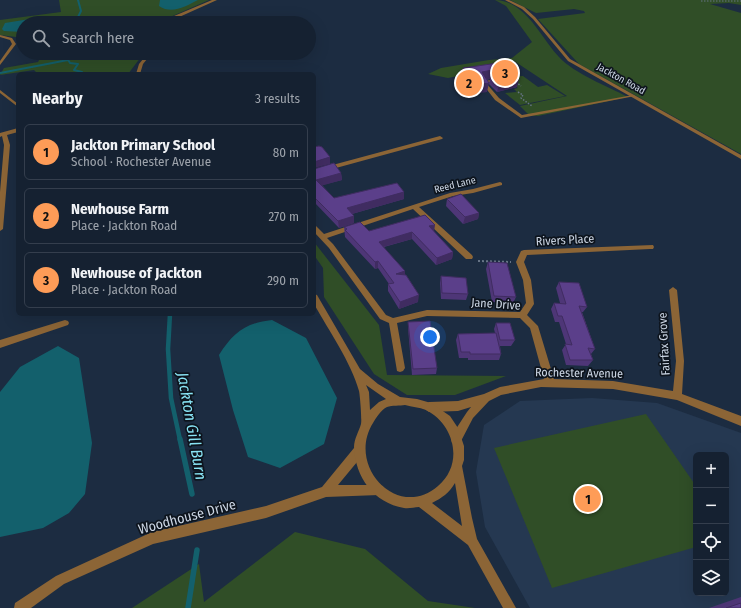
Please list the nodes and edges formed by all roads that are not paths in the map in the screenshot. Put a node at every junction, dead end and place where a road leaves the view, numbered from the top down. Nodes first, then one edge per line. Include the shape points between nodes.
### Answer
1 (215, 0) edge
2 (507, 0) edge
3 (199, 8) junction
4 (178, 16) edge
5 (188, 16) edge
6 (0, 36) edge
7 (144, 60) edge
8 (0, 64) edge
9 (139, 72) edge
10 (495, 80) edge
11 (0, 91) edge
12 (633, 96) junction
13 (16, 104) edge
14 (16, 131) edge
15 (2, 135) edge
16 (440, 138) dead end
17 (741, 156) edge
18 (316, 171) edge
19 (500, 184) dead end
20 (415, 207) junction
21 (0, 229) edge
22 (316, 230) edge
23 (322, 237) junction
24 (650, 247) dead end
25 (469, 257) road end
26 (672, 290) dead end
27 (316, 300) edge
28 (522, 315) junction
29 (393, 321) junction
30 (65, 323) dead end
31 (0, 344) edge
32 (400, 368) dead end
33 (356, 370) junction
34 (550, 383) junction
35 (678, 396) junction
36 (486, 398) junction
37 (400, 402) junction
38 (428, 407) junction
39 (741, 421) edge
40 (366, 422) junction
41 (456, 439) junction
42 (358, 452) junction
43 (458, 468) junction
44 (379, 490) junction
45 (326, 491) junction
46 (422, 502) junction
47 (472, 541) junction
48 (20, 608) edge
49 (510, 608) edge

1 - 3 street
2 - 12 street, Jackton Road via 523,8 534,18 569,60
3 - 4 street
3 - 5 street
6 - 8 street via 11,38 14,44
7 - 9 street
10 - 12 street via 483,82 498,99 521,117
11 - 13 street
12 - 17 street, Jackton Road
14 - 15 street
15 - 21 street via 7,144
16 - 18 street
19 - 20 street, Reed Lane via 452,194
20 - 23 street, Reed Lane
20 - 25 street
22 - 23 street
23 - 29 street via 383,317
24 - 28 street, Rivers Place via 524,253 520,262 527,280 530,304
26 - 35 street, Fairfax Grove via 680,361
27 - 33 street
28 - 29 street, Jane Drive via 427,313
28 - 34 street, Jane Drive via 534,326
29 - 32 street
30 - 31 street
33 - 37 street via 375,387
33 - 40 street via 364,392
34 - 35 street, Rochester Avenue via 613,384
34 - 36 street, Rochester Avenue via 500,391
35 - 39 street, Rochester Avenue
36 - 38 street, Rochester Avenue via 458,406
36 - 41 street, Rochester Avenue via 470,415
37 - 38 street via 421,403
37 - 40 street via 384,404
38 - 41 street via 447,421
40 - 42 street via 360,436
41 - 43 street via 459,451
42 - 44 street via 362,469
42 - 45 street
43 - 46 street via 450,484 438,495
43 - 47 street
44 - 45 street, Woodhouse Drive
44 - 46 street via 386,496 404,502
45 - 48 street, Woodhouse Drive via 266,512 152,538 60,580
46 - 47 street
47 - 49 street

